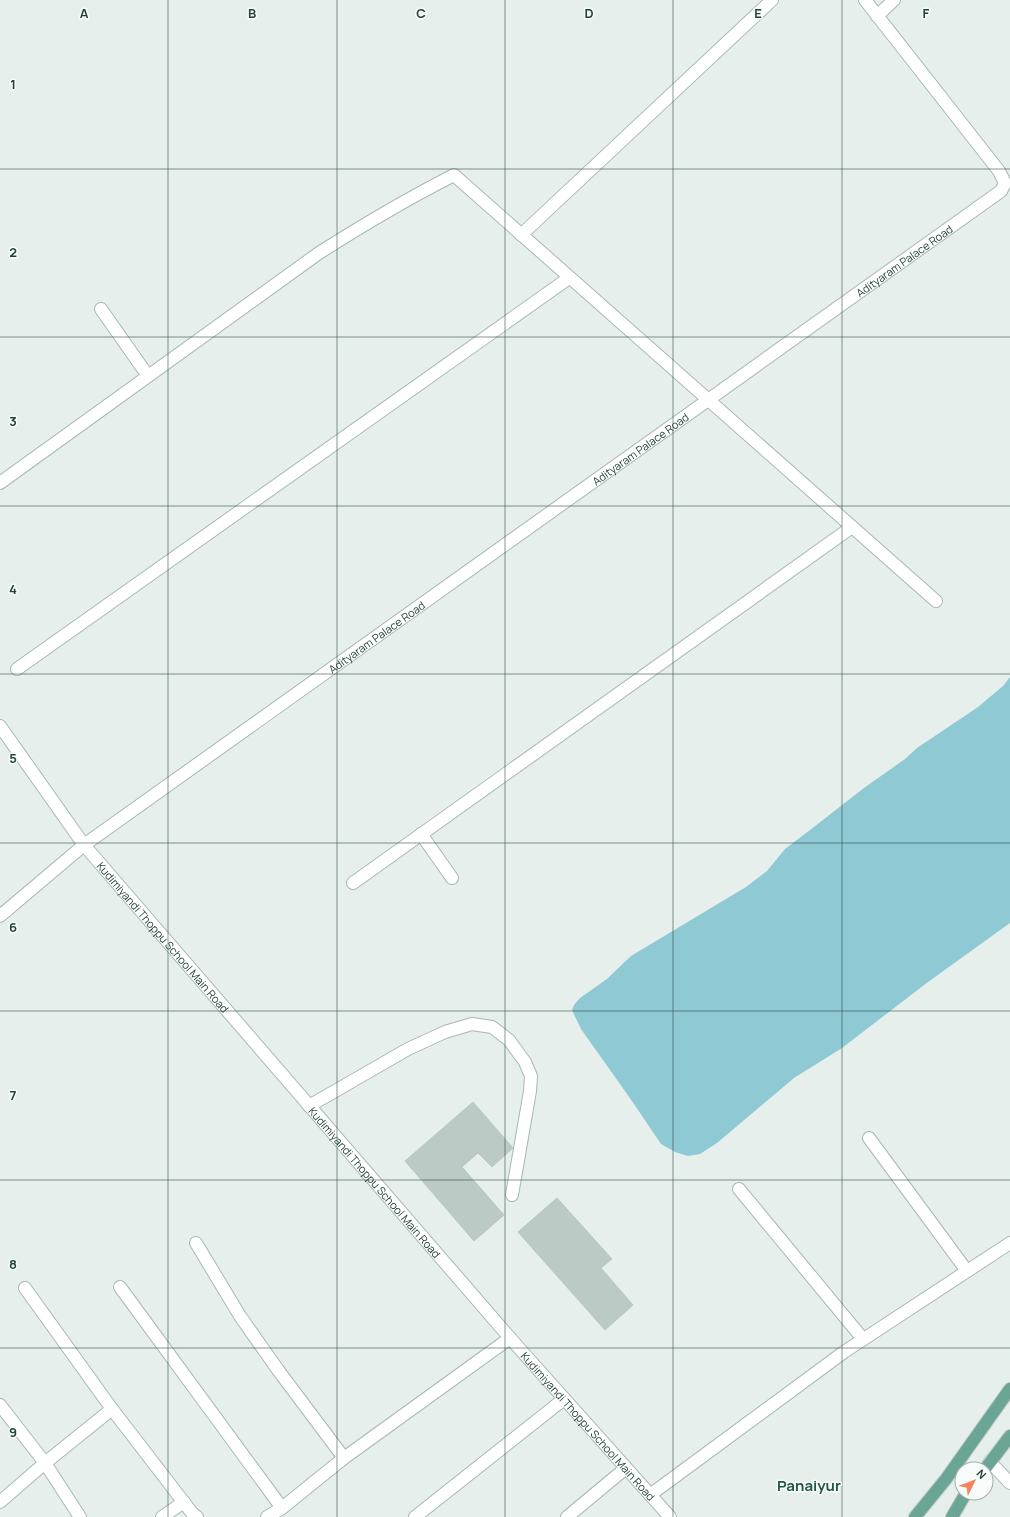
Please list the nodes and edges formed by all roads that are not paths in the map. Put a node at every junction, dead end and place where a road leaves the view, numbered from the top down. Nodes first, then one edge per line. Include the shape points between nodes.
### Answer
1 (772, 0) edge
2 (865, 0) edge
3 (894, 0) edge
4 (877, 16) junction
5 (521, 235) junction
6 (569, 278) junction
7 (101, 309) dead end
8 (148, 376) junction
9 (707, 400) junction
10 (0, 483) edge
11 (852, 527) junction
12 (936, 601) dead end
13 (17, 669) dead end
14 (0, 726) edge
15 (421, 834) junction
16 (84, 845) junction
17 (452, 878) dead end
18 (353, 883) dead end
19 (0, 916) edge
20 (308, 1106) junction
21 (869, 1138) dead end
22 (739, 1189) dead end
23 (512, 1195) dead end
24 (196, 1243) dead end
25 (1010, 1243) edge
26 (967, 1271) junction
27 (120, 1287) dead end
28 (25, 1288) dead end
29 (510, 1338) junction
30 (863, 1339) junction
31 (1010, 1389) edge
32 (564, 1399) junction
33 (0, 1405) edge
34 (112, 1409) junction
35 (1010, 1436) edge
36 (344, 1458) junction
37 (991, 1461) edge
38 (45, 1463) junction
39 (626, 1468) junction
40 (994, 1470) edge
41 (1010, 1483) edge
42 (650, 1495) junction
43 (961, 1501) edge
44 (0, 1502) edge
45 (184, 1502) junction
46 (282, 1508) junction
47 (80, 1517) edge
48 (162, 1517) edge
49 (197, 1517) edge
50 (267, 1517) edge
51 (415, 1517) edge
52 (567, 1517) edge
53 (670, 1517) edge
54 (915, 1517) edge
55 (952, 1517) edge

1 - 5 street
2 - 4 street, Adityaram Palace Road
3 - 4 street
4 - 9 street, Adityaram Palace Road via 999,171 1005,183 1004,188
5 - 6 street
5 - 8 street via 454,175 389,210 319,253
6 - 9 street
6 - 13 street
7 - 8 street
8 - 10 street
9 - 11 street
9 - 16 street, Adityaram Palace Road
11 - 12 street
11 - 15 street
14 - 16 street, Kudimiyandi Thoppu School Main Road
15 - 17 street
15 - 18 street
16 - 19 street, Adityaram Palace Road
16 - 20 street, Kudimiyandi Thoppu School Main Road
20 - 23 street via 408,1048 445,1032 472,1024 492,1027 509,1040 525,1062 531,1076
20 - 29 street, Kudimiyandi Thoppu School Main Road
21 - 26 street
22 - 30 street
24 - 36 street via 249,1328
25 - 26 street
26 - 30 street
27 - 46 street
28 - 34 street
29 - 32 street, Kudimiyandi Thoppu School Main Road
29 - 36 street
30 - 42 street
31 - 54 main road via 946,1479
32 - 39 street, Kudimiyandi Thoppu School Main Road
32 - 51 street
33 - 38 street
34 - 38 street
34 - 45 street
35 - 37 main road
36 - 46 street
38 - 44 street
38 - 47 street
39 - 42 street, Kudimiyandi Thoppu School Main Road
39 - 52 street
40 - 41 street
42 - 53 street, Kudimiyandi Thoppu School Main Road
43 - 55 main road
45 - 48 street
45 - 49 street
46 - 50 street

